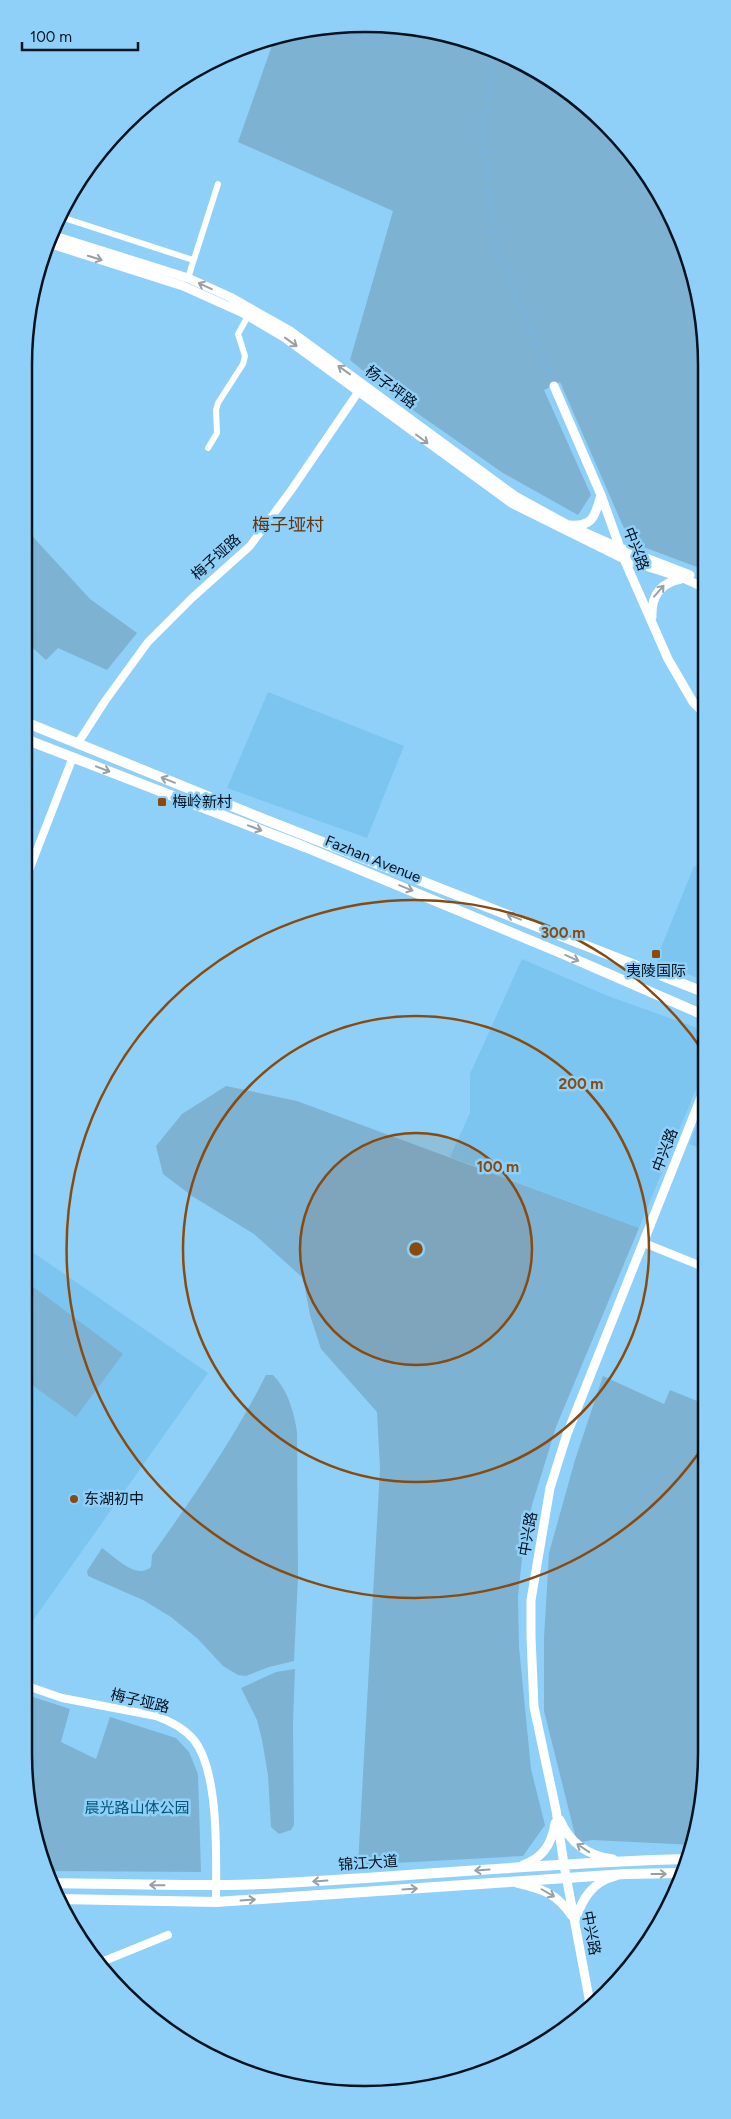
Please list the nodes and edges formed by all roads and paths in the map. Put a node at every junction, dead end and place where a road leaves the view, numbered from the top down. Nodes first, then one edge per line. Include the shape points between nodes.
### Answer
1 (218, 184) dead end
2 (67, 219) edge
3 (58, 237) edge
4 (55, 245) edge
5 (193, 260) junction
6 (188, 278) junction
7 (248, 316) junction
8 (554, 386) tunnel mouth
9 (361, 388) junction
10 (208, 448) dead end
11 (601, 495) junction
12 (566, 524) junction
13 (620, 548) junction
14 (624, 559) junction
15 (684, 576) junction
16 (698, 579) edge
17 (698, 584) edge
18 (652, 623) junction
19 (698, 707) edge
20 (32, 725) edge
21 (32, 742) edge
22 (78, 743) junction
23 (73, 757) junction
24 (32, 854) edge
25 (698, 990) edge
26 (698, 1013) edge
27 (698, 1106) edge
28 (644, 1243) junction
29 (698, 1265) edge
30 (32, 1688) edge
31 (556, 1810) junction
32 (682, 1859) edge
33 (628, 1861) junction
34 (564, 1865) junction
35 (512, 1868) junction
36 (676, 1873) edge
37 (625, 1874) junction
38 (567, 1878) junction
39 (511, 1882) junction
40 (59, 1883) edge
41 (216, 1885) junction
42 (66, 1899) edge
43 (216, 1902) junction
44 (575, 1920) junction
45 (168, 1935) dead end
46 (105, 1961) edge
47 (589, 2000) edge

1 - 5 street
2 - 5 street
3 - 6 main road, 杨子坪路
4 -> 7 main road via 183,286
5 - 6 street
9 -> 6 main road, 杨子坪路 via 290,331 230,297
7 -> 9 main road
7 - 10 street via 238,334 243,364 218,403 217,433
8 - 11 main road, 中兴路
9 - 12 main road, 杨子坪路 via 515,496
9 -> 14 main road via 513,504
9 - 22 street, 梅子垭路 via 250,546 148,642
11 - 12 main road via 593,520 587,524
11 - 13 main road, 中兴路
12 - 13 main road, 杨子坪路
13 - 14 main road, 中兴路
13 - 15 main road, 杨子坪路
14 - 15 main road
14 - 18 main road, 中兴路
15 - 16 main road, 杨子坪路
15 - 17 main road, 杨子坪路
18 -> 15 main road via 653,598 657,592 671,580
18 - 19 main road, 中兴路 via 668,659
20 - 22 main road, Fazhan Avenue
21 - 23 main road, Fazhan Avenue
25 -> 22 main road, Fazhan Avenue
23 - 24 street
23 -> 26 main road, Fazhan Avenue via 323,854
27 - 28 main road, 中兴路
28 - 29 street
28 - 31 main road, 中兴路 via 567,1434 550,1488 531,1600 534,1707
30 - 41 street, 梅子垭路 via 62,1698 156,1716 173,1723 194,1739 210,1780
33 -> 31 main road via 604,1858 580,1848 563,1827
31 - 34 main road, 中兴路
31 - 35 main road via 554,1829 546,1851 535,1860
32 - 33 main road, 锦江大道
33 - 34 main road, 锦江大道
34 - 35 main road, 锦江大道
34 - 38 main road, 中兴路
35 -> 41 main road, 锦江大道
37 -> 36 main road, 锦江大道
37 - 38 main road, 锦江大道
37 - 44 main road via 592,1888 582,1899
38 - 39 main road, 锦江大道
38 - 44 main road, 中兴路
43 -> 39 main road, 锦江大道
39 -> 44 main road via 547,1891 565,1906
41 -> 40 main road, 锦江大道
41 - 43 street, 梅子垭路
42 - 43 main road, 锦江大道
44 - 47 main road, 中兴路
45 - 46 street

